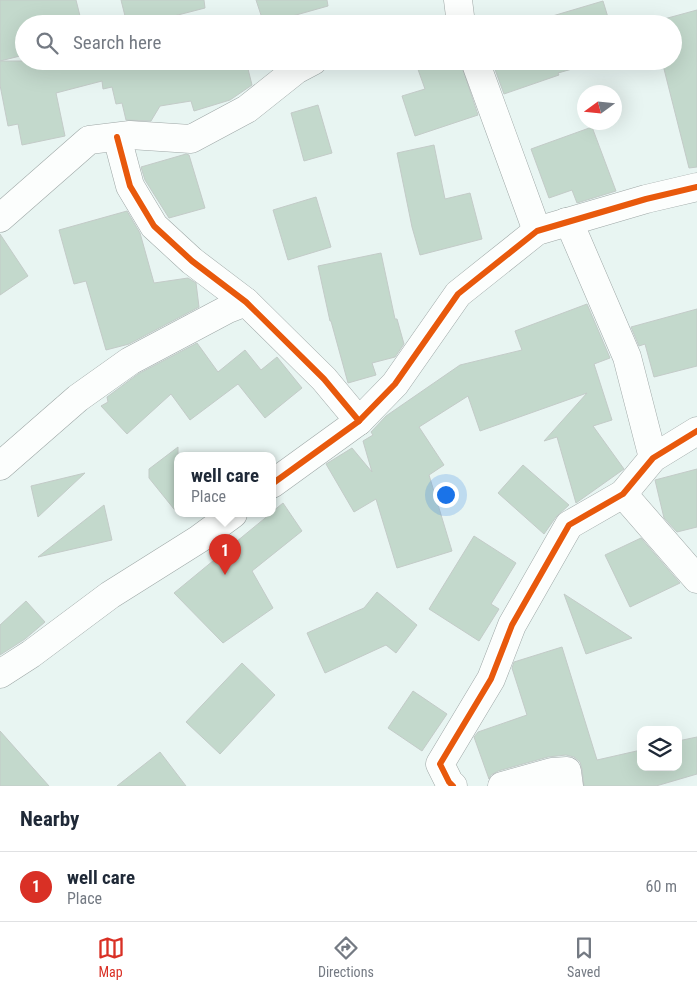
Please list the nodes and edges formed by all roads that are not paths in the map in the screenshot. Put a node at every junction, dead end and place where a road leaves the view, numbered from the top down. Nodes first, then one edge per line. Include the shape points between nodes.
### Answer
1 (458, 0) edge
2 (459, 15) edge
3 (296, 70) edge
4 (478, 70) edge
5 (117, 137) junction
6 (697, 186) edge
7 (0, 218) edge
8 (566, 222) junction
9 (537, 231) junction
10 (246, 302) junction
11 (359, 421) junction
12 (697, 431) edge
13 (653, 458) junction
14 (0, 466) edge
15 (276, 481) edge
16 (623, 494) junction
17 (229, 517) edge
18 (697, 579) edge
19 (0, 674) edge
20 (453, 786) edge
21 (502, 786) edge
22 (570, 786) edge

1 - 2 street
3 - 5 street via 247,108 191,139
4 - 9 street
5 - 7 street via 89,140
5 - 10 street via 130,186 154,226 192,261
6 - 8 street
8 - 9 street
8 - 13 street via 627,357
9 - 11 street via 458,294 395,384
10 - 11 street via 324,379
10 - 14 street via 130,361 78,398
11 - 15 street
12 - 13 street
13 - 16 street
16 - 18 street
16 - 20 street via 569,525 512,625 491,679 440,764
17 - 19 street via 110,595
21 - 22 street via 567,771

